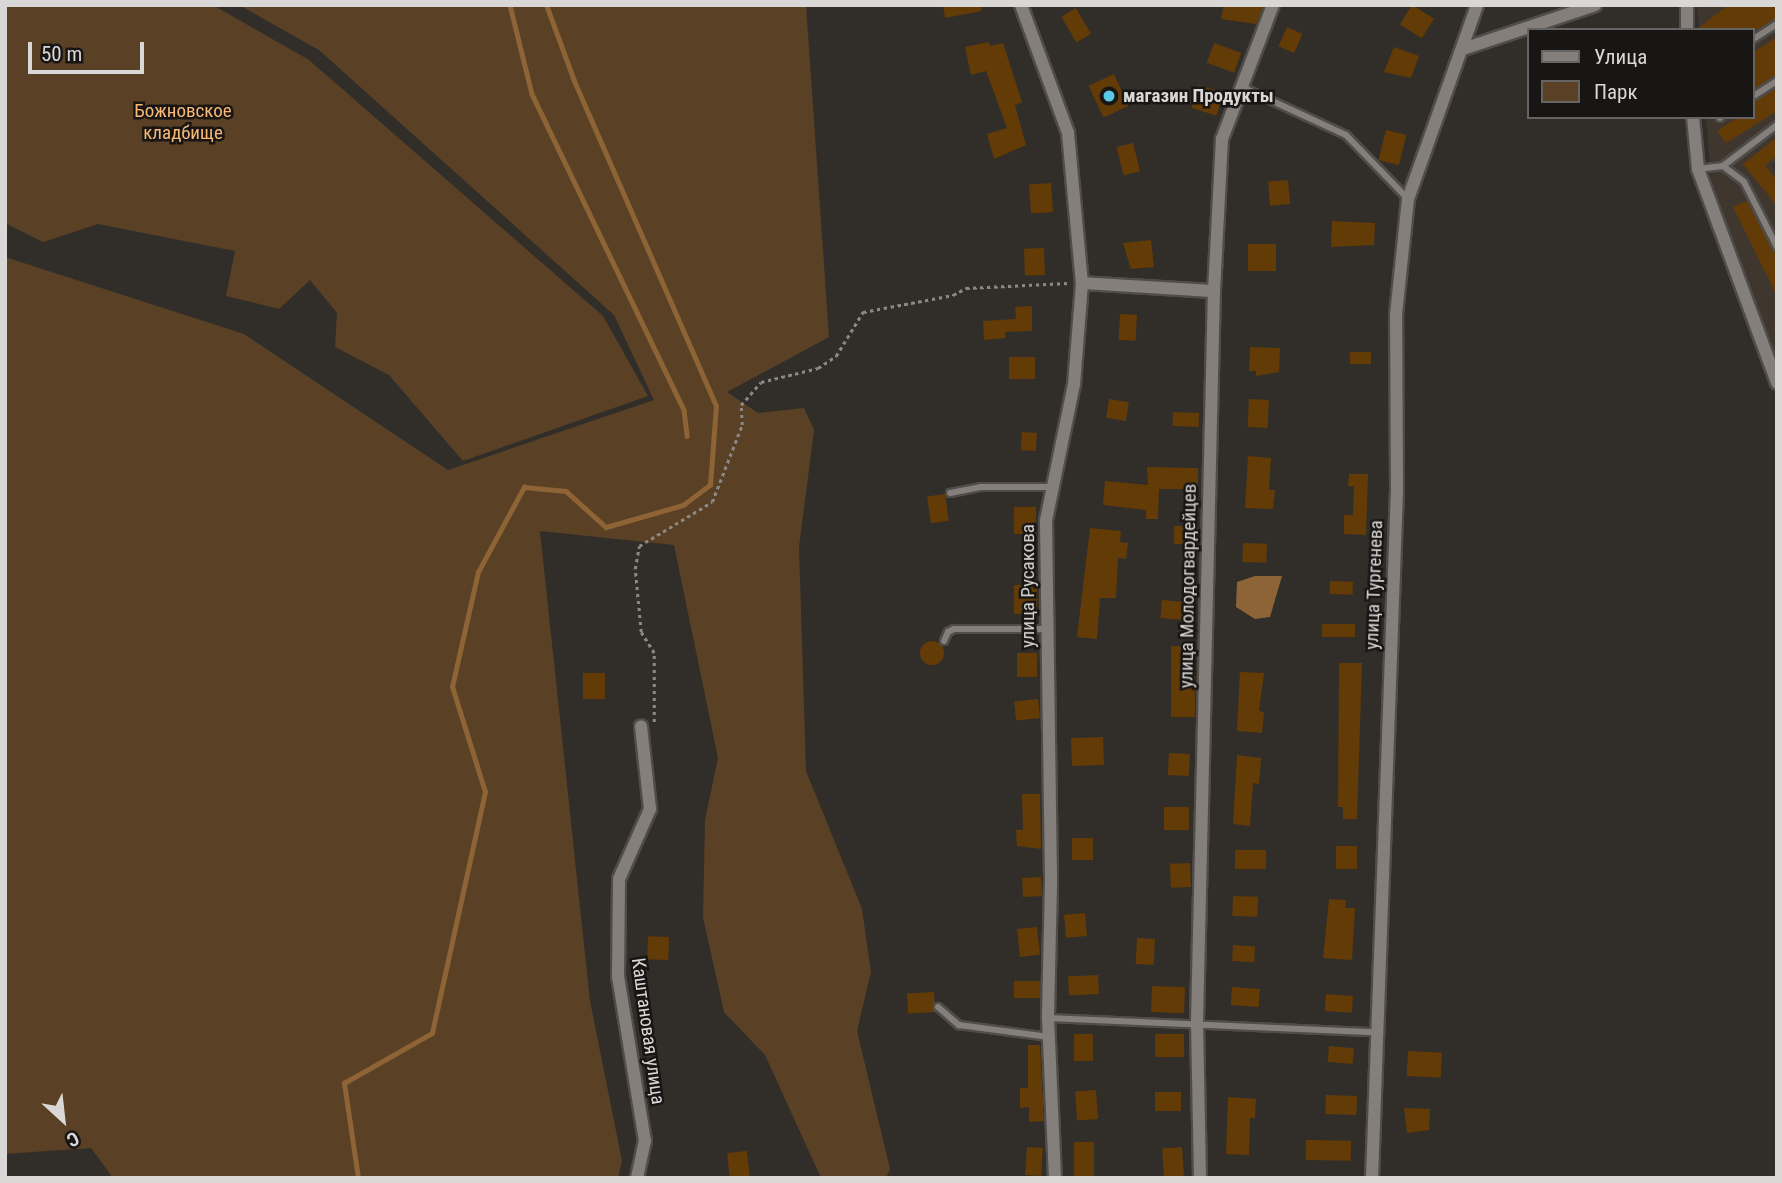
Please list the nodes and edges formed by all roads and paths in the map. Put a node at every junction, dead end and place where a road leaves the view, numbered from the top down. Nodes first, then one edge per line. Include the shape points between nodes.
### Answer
1 (1021, 5) edge
2 (1273, 5) edge
3 (1477, 5) edge
4 (1595, 5) edge
5 (1687, 5) edge
6 (1777, 24) edge
7 (1687, 28) edge
8 (1754, 39) edge
9 (1463, 49) junction
10 (1777, 81) edge
11 (1242, 87) junction
12 (1754, 96) edge
13 (1693, 119) edge
14 (1777, 125) edge
15 (1723, 166) junction
16 (1698, 169) junction
17 (1408, 199) junction
18 (1777, 247) edge
19 (1082, 283) junction
20 (1214, 292) junction
21 (1777, 347) edge
22 (1763, 349) junction
23 (1777, 383) edge
24 (1053, 488) junction
25 (950, 493) dead end
26 (1048, 629) junction
27 (944, 641) dead end
28 (641, 726) joint
29 (937, 1007) dead end
30 (1048, 1018) junction
31 (1197, 1021) junction
32 (1374, 1032) junction
33 (1049, 1038) junction
34 (637, 1178) edge
35 (1055, 1178) edge
36 (1200, 1178) edge
37 (1372, 1178) edge

1 - 19 street, улица Русакова via 1068,133
2 - 11 street, улица Молодогвардейцев
3 - 9 street, улица Тургенева
4 - 9 street
5 - 7 street
6 - 8 lane
9 - 17 street, улица Тургенева
10 - 12 lane
11 - 17 lane via 1346,135
11 - 20 street, улица Молодогвардейцев via 1222,139
13 - 16 street
14 - 15 lane
15 - 16 lane
15 - 18 lane via 1744,182
16 - 22 street
17 - 32 street, улица Тургенева via 1396,315 1397,489
19 - 20 street
19 - 24 street, улица Русакова via 1074,384
19 - 28 path via 966,288 953,295 863,312 836,356 818,368 761,382 741,405 742,425 712,502 639,546 635,569 641,632 654,653 655,722
20 - 31 street, улица Молодогвардейцев
21 - 22 lane
22 - 23 street
24 - 25 lane via 980,487
24 - 26 street, улица Русакова via 1046,521
26 - 27 lane via 954,629
26 - 30 street, улица Русакова
28 - 34 street, Каштановая улица via 650,809 619,879 618,977 645,1141
29 - 33 lane via 959,1025
30 - 31 lane
30 - 33 street, улица Русакова
31 - 32 lane
31 - 36 street, улица Молодогвардейцев
32 - 37 street, улица Тургенева
33 - 35 street, улица Русакова

